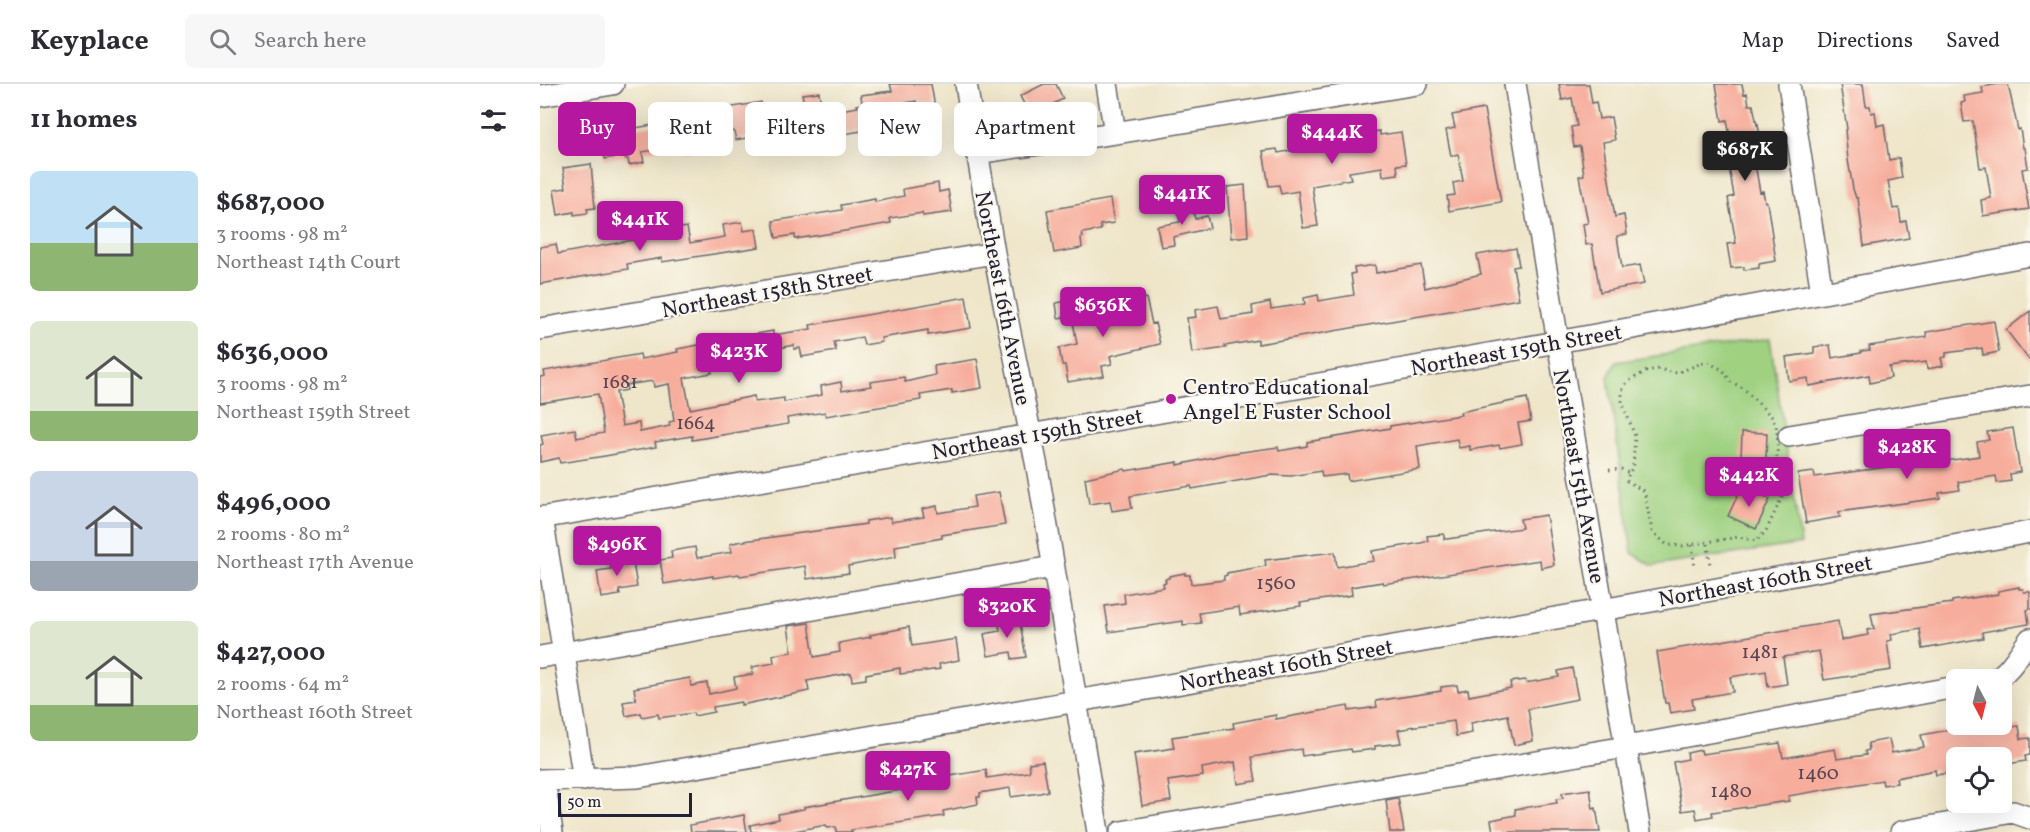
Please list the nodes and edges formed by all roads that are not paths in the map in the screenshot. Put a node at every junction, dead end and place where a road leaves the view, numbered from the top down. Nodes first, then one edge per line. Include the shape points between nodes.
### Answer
1 (613, 84) edge
2 (966, 84) edge
3 (1107, 84) edge
4 (1417, 84) edge
5 (1515, 84) edge
6 (1789, 84) edge
7 (1313, 93) edge
8 (540, 96) edge
9 (969, 102) edge
10 (1115, 133) junction
11 (1097, 136) edge
12 (977, 156) edge
13 (994, 252) junction
14 (2030, 255) edge
15 (1822, 293) junction
16 (540, 329) edge
17 (1557, 342) junction
18 (2030, 396) edge
19 (1030, 435) junction
20 (1789, 436) dead end
21 (541, 517) edge
22 (2030, 532) edge
23 (1053, 567) junction
24 (1602, 610) junction
25 (2030, 639) edge
26 (564, 652) junction
27 (540, 657) edge
28 (2007, 669) edge
29 (1946, 689) edge
30 (1075, 700) junction
31 (1626, 747) junction
32 (542, 780) edge
33 (584, 780) junction
34 (2030, 818) edge
35 (552, 832) edge
36 (1098, 832) edge
37 (1121, 832) edge
38 (1640, 832) edge
39 (1901, 832) edge

1 - 8 street
2 - 9 street, Northeast 16th Avenue
3 - 10 street
4 - 7 street
5 - 17 street, Northeast 15th Avenue
6 - 15 street
7 - 10 street
10 - 11 street
12 - 13 street, Northeast 16th Avenue
13 - 16 street, Northeast 158th Street
13 - 19 street, Northeast 16th Avenue
14 - 15 street, Northeast 159th Street
15 - 17 street, Northeast 159th Street
17 - 19 street, Northeast 159th Street
17 - 24 street, Northeast 15th Avenue
18 - 20 street
19 - 21 street, Northeast 159th Street
19 - 23 street, Northeast 16th Avenue
21 - 26 street
22 - 24 street, Northeast 160th Street
23 - 26 street
23 - 30 street, Northeast 16th Avenue
24 - 30 street, Northeast 160th Street
24 - 31 street, Northeast 15th Avenue
25 - 28 street
26 - 27 street
26 - 33 street
29 - 31 street
30 - 33 street, Northeast 160th Street via 638,777
30 - 36 street, Northeast 16th Avenue
31 - 37 street
31 - 38 street, Northeast 15th Avenue
32 - 33 street, Northeast 160th Street
32 - 35 street
34 - 39 street via 2013,812

